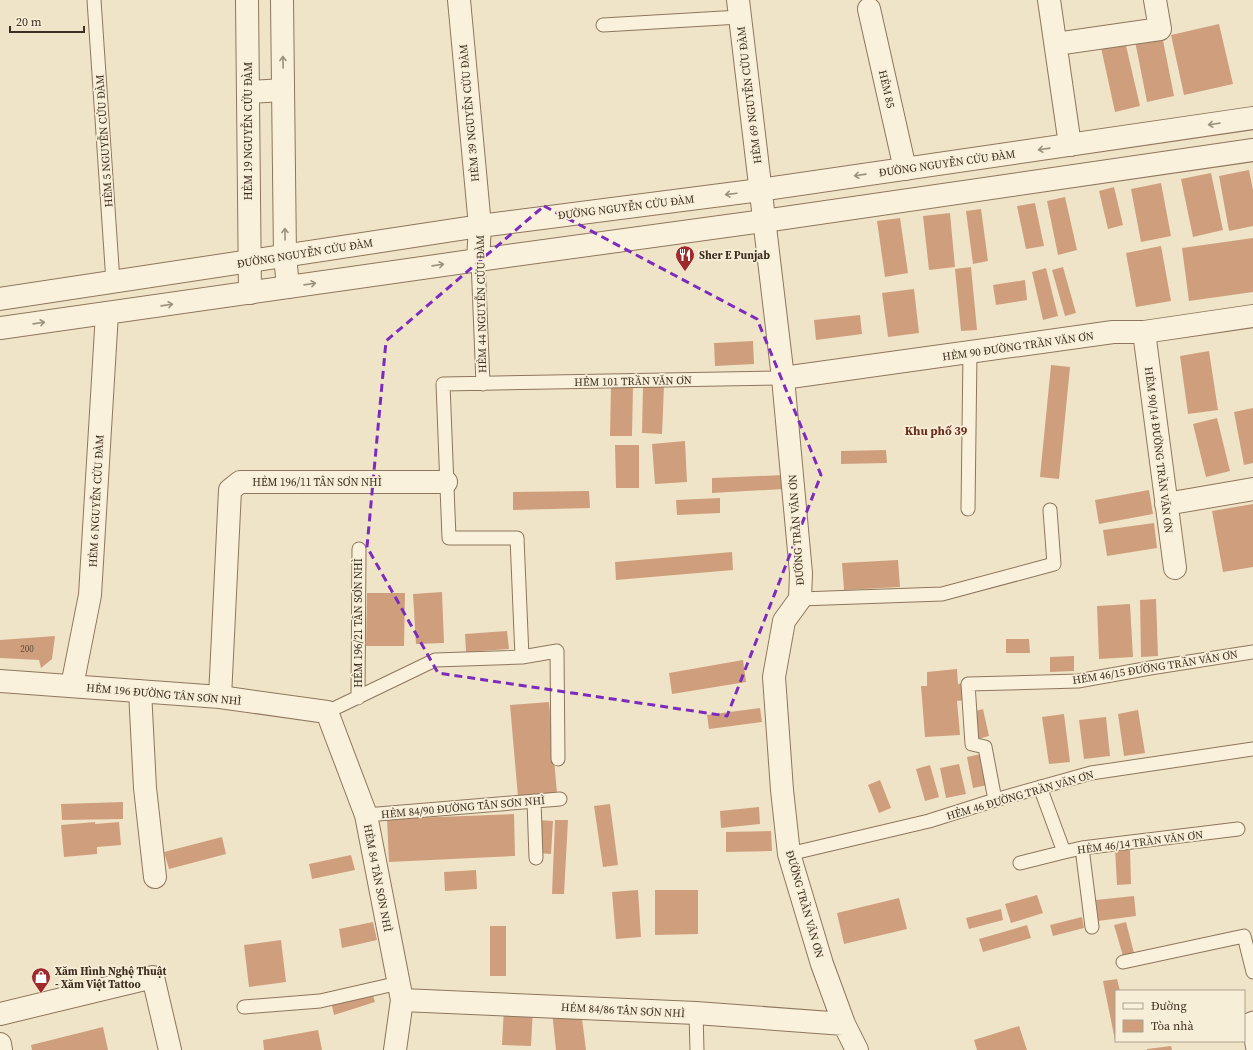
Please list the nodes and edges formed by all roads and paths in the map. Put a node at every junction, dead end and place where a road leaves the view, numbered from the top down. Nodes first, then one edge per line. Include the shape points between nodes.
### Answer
1 (94, 0) edge
2 (247, 0) edge
3 (282, 0) edge
4 (459, 0) edge
5 (1049, 0) edge
6 (1155, 0) edge
7 (739, 8) edge
8 (869, 9) dead end
9 (602, 25) dead end
10 (1056, 44) junction
11 (283, 90) junction
12 (248, 92) junction
13 (1253, 118) edge
14 (1070, 145) junction
15 (1253, 150) edge
16 (905, 169) junction
17 (760, 190) junction
18 (764, 221) junction
19 (480, 226) junction
20 (285, 256) junction
21 (478, 260) junction
22 (249, 261) junction
23 (113, 282) junction
24 (288, 287) junction
25 (250, 292) junction
26 (0, 299) edge
27 (107, 314) junction
28 (1253, 316) edge
29 (0, 328) edge
30 (1144, 332) junction
31 (970, 352) junction
32 (783, 378) junction
33 (483, 384) junction
34 (446, 482) junction
35 (1253, 489) edge
36 (1166, 504) junction
37 (968, 509) dead end
38 (1050, 510) dead end
39 (359, 549) dead end
40 (1175, 568) dead end
41 (800, 599) junction
42 (1253, 652) edge
43 (522, 657) junction
44 (0, 681) edge
45 (72, 686) junction
46 (140, 692) junction
47 (220, 697) junction
48 (358, 698) junction
49 (327, 712) junction
50 (1253, 749) edge
51 (558, 759) dead end
52 (1040, 787) junction
53 (560, 799) dead end
54 (995, 800) junction
55 (534, 801) junction
56 (366, 815) junction
57 (1238, 829) dead end
58 (1082, 848) junction
59 (1064, 852) junction
60 (789, 854) junction
61 (536, 858) dead end
62 (1020, 863) dead end
63 (156, 877) dead end
64 (1092, 927) dead end
65 (1123, 962) dead end
66 (1253, 972) edge
67 (400, 991) junction
68 (244, 1007) dead end
69 (696, 1013) junction
70 (0, 1014) edge
71 (1253, 1018) edge
72 (844, 1024) junction
73 (0, 1044) edge
74 (1, 1050) edge
75 (170, 1050) edge
76 (395, 1050) edge
77 (697, 1050) edge
78 (857, 1050) edge
79 (1253, 1050) edge

1 - 23 lane, HẺM 5 NGUYỄN CỬU ĐÀM
2 - 12 street, HẺM 19 NGUYỄN CỬU ĐÀM
11 -> 3 street
4 - 19 street, HẺM 39 NGUYỄN CỬU ĐÀM
5 - 10 street
6 - 10 street via 1160,29
7 - 9 lane
7 - 17 street, HẺM 69 NGUYỄN CỬU ĐÀM
8 - 16 street, HẺM 85
10 - 14 street
11 - 12 street
20 -> 11 street
12 - 22 street, HẺM 19 NGUYỄN CỬU ĐÀM
13 -> 14 street, ĐƯỜNG NGUYỄN CỬU ĐÀM
14 -> 16 street, ĐƯỜNG NGUYỄN CỬU ĐÀM
15 - 18 street
16 -> 17 street, ĐƯỜNG NGUYỄN CỬU ĐÀM
17 - 18 street, ĐƯỜNG TRẦN VĂN ƠN
17 -> 19 street, ĐƯỜNG NGUYỄN CỬU ĐÀM
18 - 21 street
18 - 32 street, ĐƯỜNG TRẦN VĂN ƠN
19 - 20 street, ĐƯỜNG NGUYỄN CỬU ĐÀM
19 - 21 street, HẺM 44 NGUYỄN CỬU ĐÀM
20 - 22 street, ĐƯỜNG NGUYỄN CỬU ĐÀM
20 - 24 street
24 -> 21 street
21 - 33 lane, HẺM 44 NGUYỄN CỬU ĐÀM
22 - 23 street, ĐƯỜNG NGUYỄN CỬU ĐÀM
22 - 25 street, HẺM 19 NGUYỄN CỬU ĐÀM
23 - 26 street, ĐƯỜNG NGUYỄN CỬU ĐÀM
24 - 25 street
27 -> 25 street
29 -> 27 street
27 - 45 street, HẺM 6 NGUYỄN CỬU ĐÀM via 90,595
28 - 30 street, HẺM 90 ĐƯỜNG TRẦN VĂN ƠN
30 - 31 street, HẺM 90 ĐƯỜNG TRẦN VĂN ƠN via 1113,332
30 - 36 street, HẺM 90/14 ĐƯỜNG TRẦN VĂN ƠN
31 - 32 street, HẺM 90 ĐƯỜNG TRẦN VĂN ƠN
31 - 37 lane
32 - 33 lane, HẺM 101 TRẦN VĂN ƠN
32 - 41 street, ĐƯỜNG TRẦN VĂN ƠN via 801,572
33 - 34 lane, HẺM 44 NGUYỄN CỬU ĐÀM via 443,384
34 - 43 lane, HẺM 44 NGUYỄN CỬU ĐÀM via 449,538 517,538
34 - 47 street, HẺM 196/11 TÂN SƠN NHÌ via 240,482 230,490
35 - 36 street
36 - 40 street, HẺM 90/14 ĐƯỜNG TRẦN VĂN ƠN
38 - 41 lane via 1054,564 942,594
39 - 48 lane, HẺM 196/21 TÂN SƠN NHÌ
41 - 60 street, ĐƯỜNG TRẦN VĂN ƠN via 784,621 774,677
42 - 54 lane, HẺM 46/15 ĐƯỜNG TRẦN VĂN ƠN via 1078,682 968,684 972,744 985,747
43 - 48 lane via 435,660
43 - 51 lane via 557,651
44 - 45 street, HẺM 196 ĐƯỜNG TÂN SƠN NHÌ
45 - 46 street, HẺM 196 ĐƯỜNG TÂN SƠN NHÌ
46 - 47 street, HẺM 196 ĐƯỜNG TÂN SƠN NHÌ
46 - 63 street via 145,788
47 - 49 street, HẺM 196 ĐƯỜNG TÂN SƠN NHÌ
48 - 49 lane
49 - 56 street, HẺM 84 TÂN SƠN NHÌ
50 - 52 lane, HẺM 46 ĐƯỜNG TRẦN VĂN ƠN via 1091,773
52 - 54 lane, HẺM 46 ĐƯỜNG TRẦN VĂN ƠN
52 - 59 lane, HẺM 46/14 TRẦN VĂN ƠN
53 - 55 lane, HẺM 84/90 ĐƯỜNG TÂN SƠN NHÌ
54 - 60 lane, HẺM 46 ĐƯỜNG TRẦN VĂN ƠN via 929,821
55 - 56 lane, HẺM 84/90 ĐƯỜNG TÂN SƠN NHÌ
55 - 61 lane
56 - 67 street, HẺM 84 TÂN SƠN NHÌ
57 - 58 lane, HẺM 46/14 TRẦN VĂN ƠN
58 - 59 lane, HẺM 46/14 TRẦN VĂN ƠN
58 - 64 lane
59 - 62 lane
60 - 72 street, ĐƯỜNG TRẦN VĂN ƠN via 822,964
65 - 66 lane via 1244,936
67 - 68 lane
67 - 69 street, HẺM 84/86 TÂN SƠN NHÌ
67 - 76 street, HẺM 84 TÂN SƠN NHÌ
69 - 72 street, HẺM 84/86 TÂN SƠN NHÌ
69 - 77 lane
70 - 75 street via 153,977
71 - 79 lane via 1248,1020
72 - 78 street, ĐƯỜNG TRẦN VĂN ƠN
73 - 74 street

